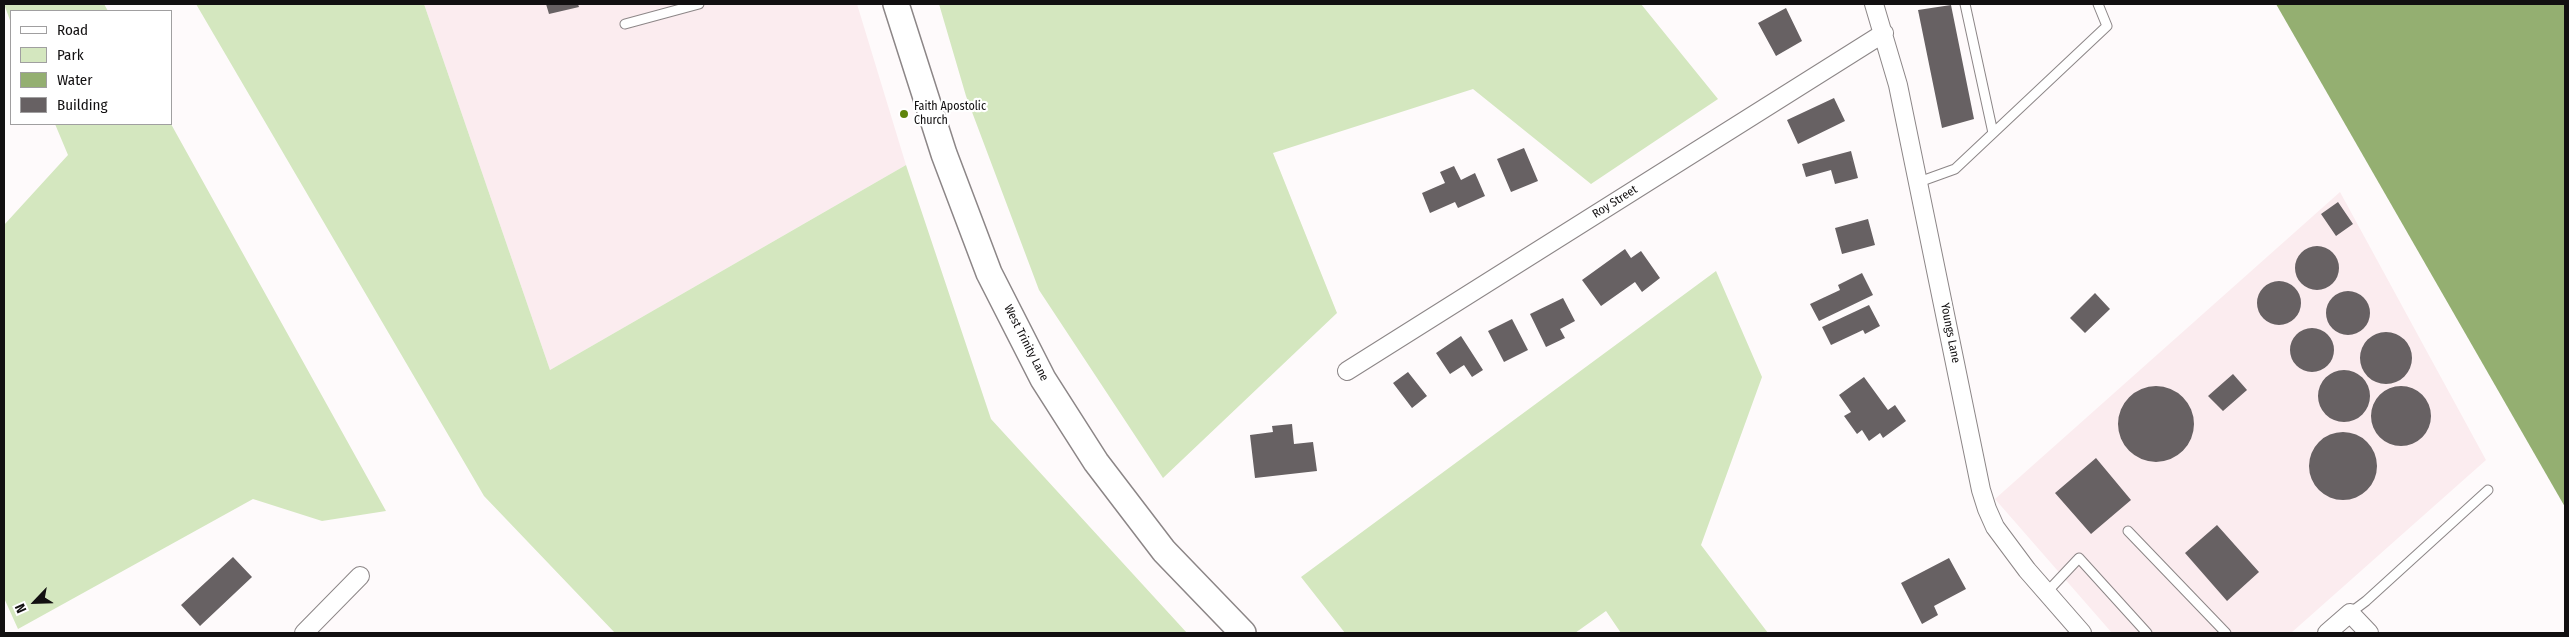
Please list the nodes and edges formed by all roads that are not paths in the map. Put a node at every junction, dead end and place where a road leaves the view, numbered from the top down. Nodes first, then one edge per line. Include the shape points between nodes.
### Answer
1 (699, 4) edge
2 (896, 4) edge
3 (1874, 4) edge
4 (1964, 4) edge
5 (2098, 4) edge
6 (625, 24) dead end
7 (1884, 33) junction
8 (1993, 133) junction
9 (1918, 182) junction
10 (1347, 371) dead end
11 (2488, 490) dead end
12 (2128, 531) dead end
13 (360, 576) dead end
14 (2047, 592) junction
15 (2350, 613) junction
16 (304, 633) edge
17 (1243, 633) edge
18 (2082, 633) edge
19 (2147, 633) edge
20 (2226, 633) edge
21 (2328, 633) edge
22 (2369, 633) edge

1 - 6 lane
2 - 17 main road, West Trinity Lane via 944,154 990,272 1043,379 1096,462 1164,551
3 - 7 street, Youngs Lane
4 - 8 lane
5 - 8 lane via 2107,26
7 - 9 street, Youngs Lane
7 - 10 street, Roy Street
8 - 9 lane via 1955,169
9 - 14 street, Youngs Lane via 1987,510 2007,544
11 - 15 lane
12 - 20 lane
13 - 16 street
14 - 18 street, Youngs Lane
14 - 19 lane via 2079,558
15 - 21 street
15 - 22 street

